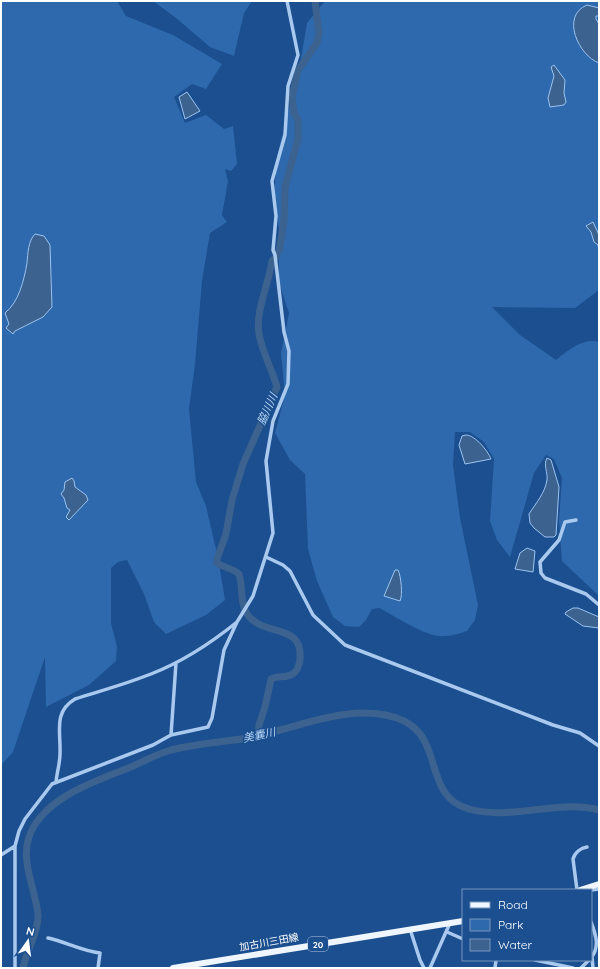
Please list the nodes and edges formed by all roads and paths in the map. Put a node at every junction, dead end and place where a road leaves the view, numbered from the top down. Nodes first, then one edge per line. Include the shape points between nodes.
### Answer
1 (287, 1) edge
2 (576, 520) dead end
3 (266, 557) junction
4 (599, 605) edge
5 (238, 622) junction
6 (176, 663) junction
7 (171, 735) junction
8 (599, 746) edge
9 (56, 782) junction
10 (15, 846) junction
11 (587, 847) dead end
12 (1, 855) edge
13 (599, 884) edge
14 (579, 889) edge
15 (588, 889) edge
16 (599, 889) edge
17 (462, 921) edge
18 (450, 923) junction
19 (592, 925) edge
20 (410, 929) junction
21 (447, 932) junction
22 (48, 938) dead end
23 (462, 940) edge
24 (592, 956) edge
25 (540, 961) edge
26 (15, 968) edge
27 (98, 968) edge
28 (173, 968) edge
29 (424, 968) edge
30 (430, 968) edge
31 (573, 968) edge

1 - 3 street via 298,55 288,86 285,135 272,181 276,216 273,250 284,332 289,350 288,384 273,421 266,461 273,525
2 - 4 street via 565,522 559,540 540,562 540,573 545,578 586,594
3 - 5 street via 251,600
3 - 8 street via 290,571 313,615 345,646 580,733
5 - 6 street via 216,640
5 - 7 street via 224,650 212,718 208,726
6 - 7 street
6 - 9 street via 75,699 63,708
7 - 9 street
9 - 10 street via 25,819
10 - 12 street
10 - 26 street
11 - 14 street via 574,854 573,859
13 - 15 main road
15 - 16 street
17 - 18 main road, 加古川三田線 / 20
18 - 20 main road, 加古川三田線 / 20
18 - 21 street
19 - 24 street via 598,943
20 - 28 main road, 加古川三田線 / 20
20 - 29 street
21 - 23 street
21 - 30 street
22 - 27 street via 100,953
25 - 31 street

